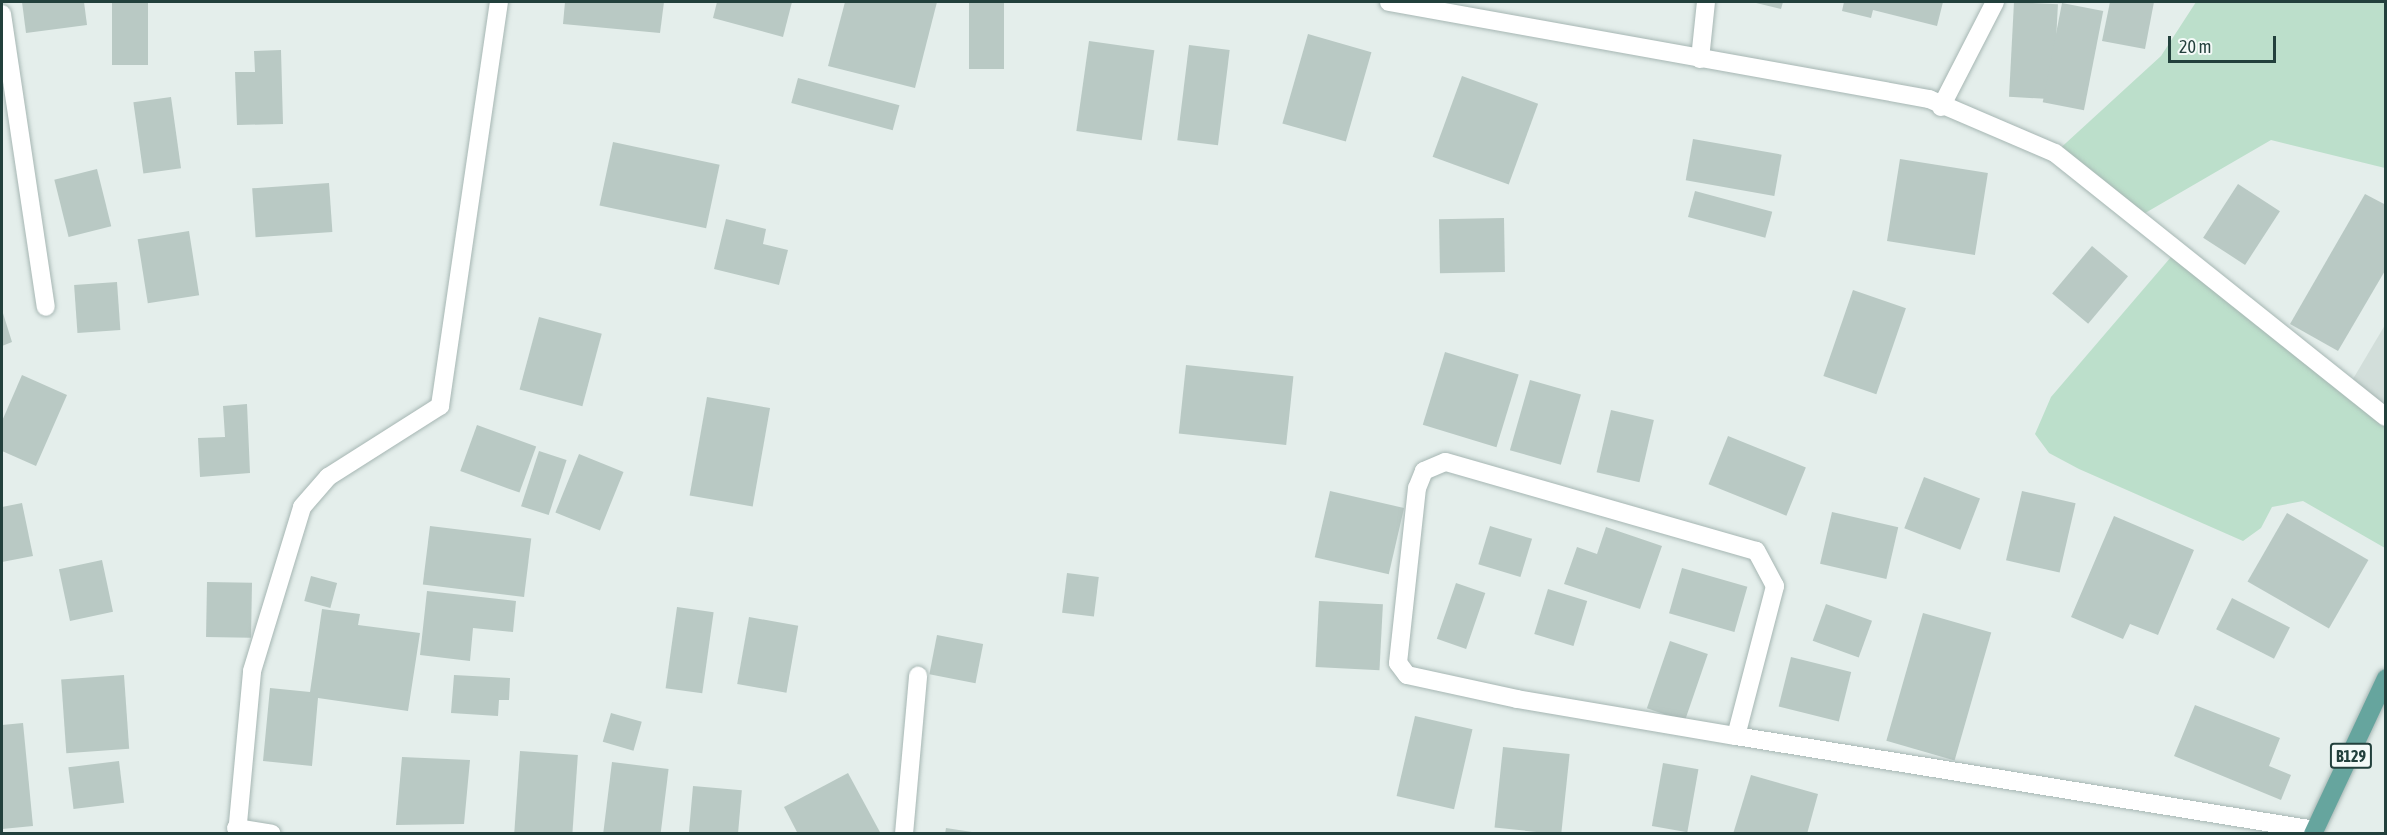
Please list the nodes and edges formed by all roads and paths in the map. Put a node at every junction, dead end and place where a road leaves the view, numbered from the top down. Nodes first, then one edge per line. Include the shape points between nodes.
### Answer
1 (499, 2) edge
2 (1389, 2) edge
3 (1706, 2) edge
4 (1995, 2) edge
5 (2, 14) edge
6 (1700, 59) junction
7 (1941, 107) junction
8 (46, 307) dead end
9 (2385, 417) edge
10 (918, 676) dead end
11 (2385, 678) edge
12 (1736, 736) junction
13 (237, 831) edge
14 (2314, 832) edge
15 (272, 834) edge
16 (904, 834) edge

1 - 13 street via 440,406 328,477 302,507 252,671
2 - 6 street
3 - 6 street
4 - 7 street
5 - 8 street
6 - 7 street via 1929,99
7 - 9 street via 2055,153
10 - 16 street
11 - 14 main road, B129
12 - 12 street via 1402,673 1398,663 1408,559 1417,488 1424,471 1444,462 1756,551 1775,586
12 - 14 street
13 - 15 street

